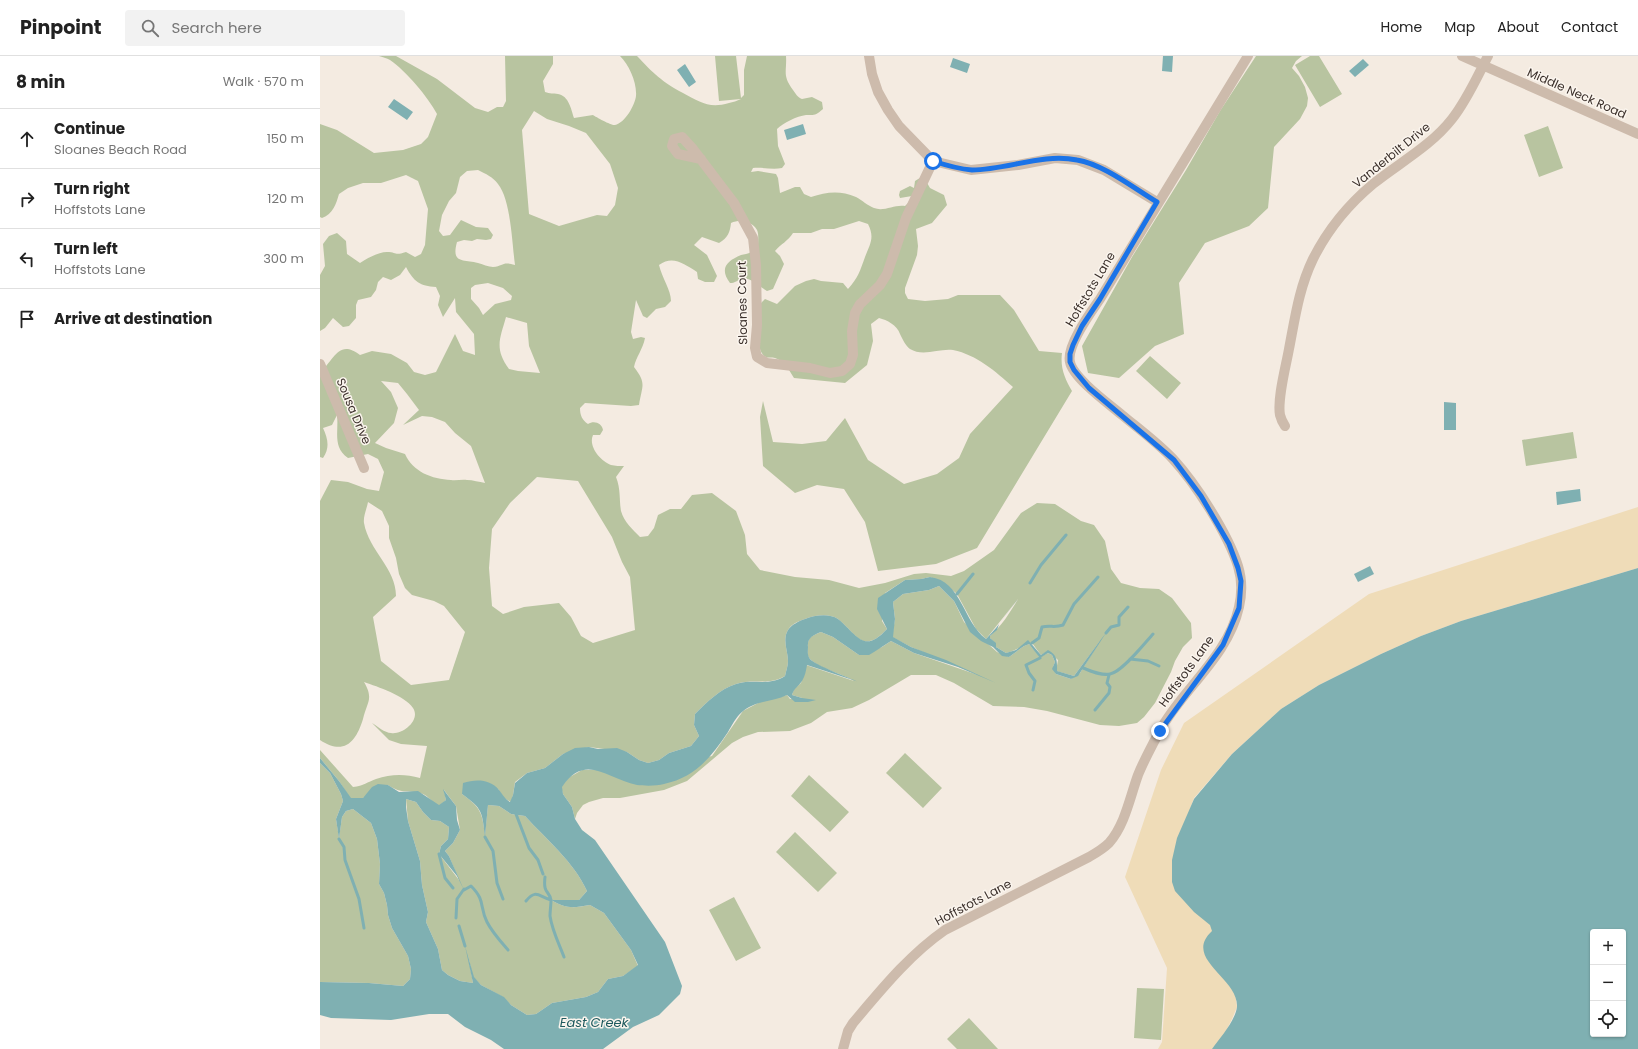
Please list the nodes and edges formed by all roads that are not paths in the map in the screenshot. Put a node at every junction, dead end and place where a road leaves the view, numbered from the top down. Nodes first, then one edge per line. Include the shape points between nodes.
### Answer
1 (869, 56) edge
2 (1248, 56) edge
3 (1462, 56) edge
4 (1488, 56) edge
5 (1483, 65) junction
6 (1638, 134) edge
7 (701, 159) dead end
8 (933, 161) junction
9 (1157, 202) junction
10 (320, 364) edge
11 (1285, 426) dead end
12 (364, 468) dead end
13 (843, 1049) edge

1 - 8 street via 878,92 888,110 899,126
2 - 9 street, Hoffstots Lane
3 - 5 street, Middle Neck Road
4 - 5 street, Vanderbilt Drive
5 - 6 street, Middle Neck Road
5 - 11 street, Vanderbilt Drive via 1467,98 1452,120 1434,138 1352,204 1332,228 1314,258 1297,304 1280,414
7 - 8 street, Sloanes Court via 734,203 753,238 756,265 757,356 768,363 830,373 842,371 850,364 855,313 887,274 906,218
8 - 9 street via 971,170 1056,158 1078,160 1104,170
9 - 13 street, Hoffstots Lane via 1082,326 1073,345 1070,362 1089,388 1174,460 1201,496 1229,544 1238,568 1241,595 1234,622 1223,645 1160,731 1139,772 1119,827 1109,842 1102,849 949,928 931,940 913,955 853,1023
10 - 12 street, Sousa Drive

